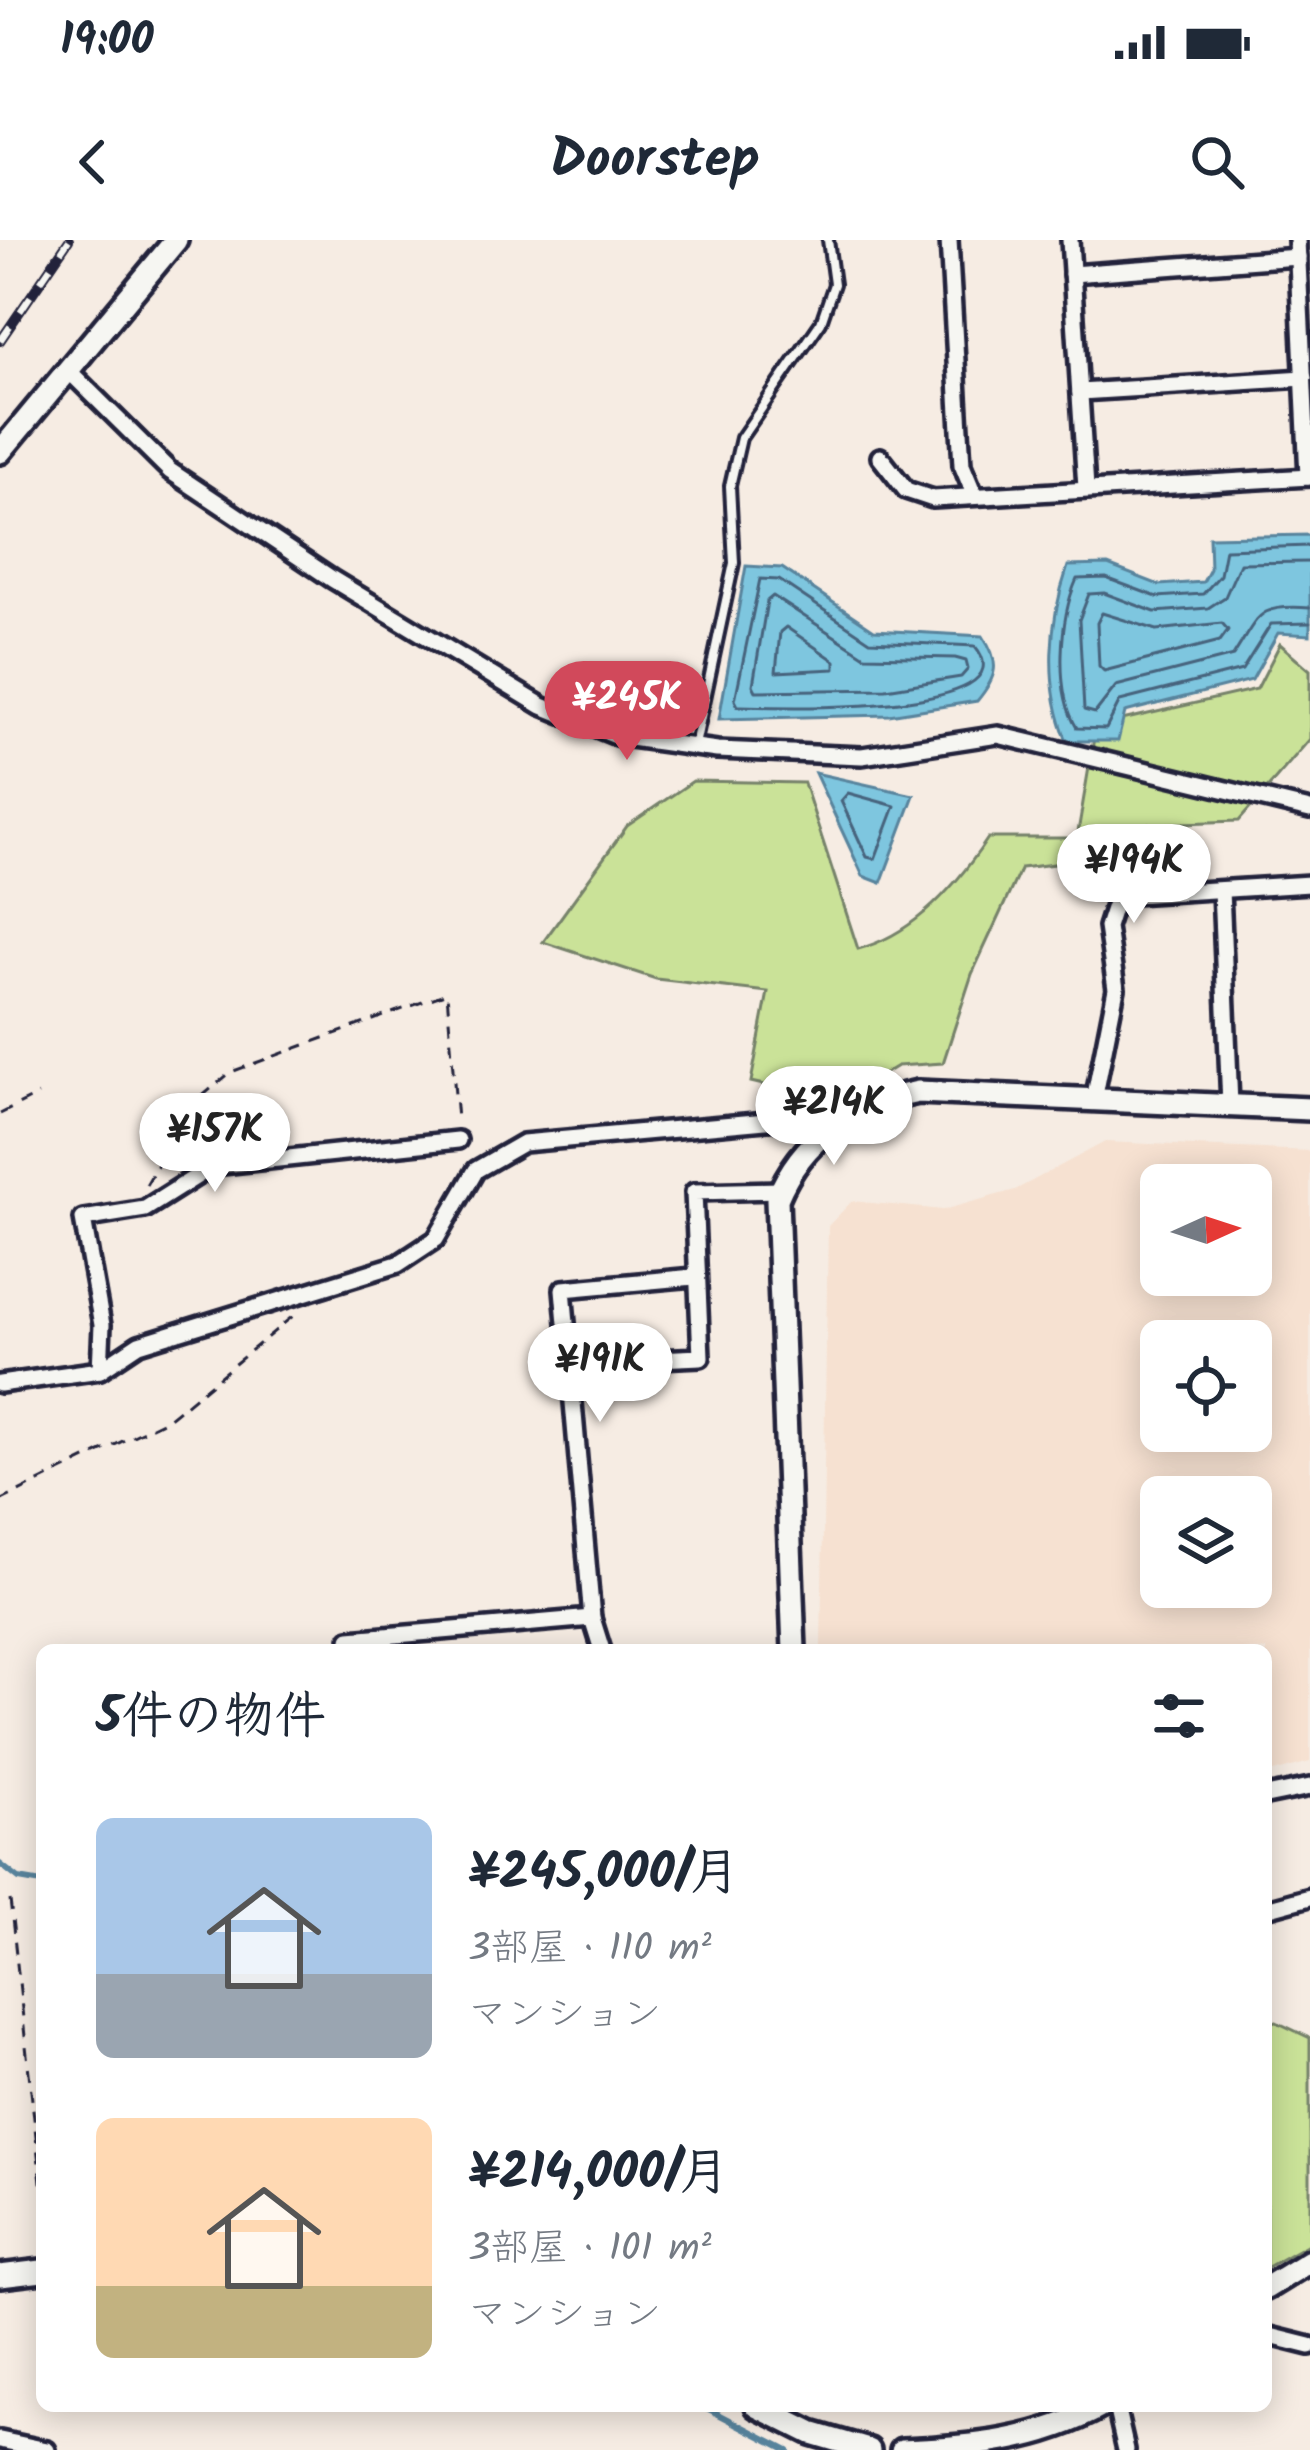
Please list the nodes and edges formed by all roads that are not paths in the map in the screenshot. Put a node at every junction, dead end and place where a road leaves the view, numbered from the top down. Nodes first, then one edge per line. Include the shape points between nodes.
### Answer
1 (176, 240) edge
2 (828, 240) edge
3 (949, 240) edge
4 (1070, 240) edge
5 (1298, 249) edge
6 (1072, 274) junction
7 (68, 369) junction
8 (1304, 378) junction
9 (1080, 392) junction
10 (0, 452) edge
11 (880, 458) dead end
12 (1309, 477) edge
13 (1086, 488) junction
14 (974, 494) junction
15 (695, 745) junction
16 (1310, 810) edge
17 (1310, 884) edge
18 (1221, 890) junction
19 (1094, 1100) junction
20 (1230, 1106) junction
21 (1310, 1109) edge
22 (844, 1114) junction
23 (458, 1140) road end
24 (781, 1190) junction
25 (694, 1277) junction
26 (569, 1363) junction
27 (100, 1370) junction
28 (0, 1384) edge
29 (592, 1618) junction
30 (350, 1639) dead end
31 (600, 1644) edge
32 (794, 1644) edge
33 (1310, 1787) edge
34 (1272, 1795) edge
35 (1310, 1897) edge
36 (1272, 1904) edge
37 (1310, 2260) edge
38 (36, 2273) edge
39 (0, 2276) edge
40 (1272, 2284) edge
41 (1272, 2337) edge
42 (1310, 2346) edge
43 (770, 2412) edge
44 (1089, 2412) edge
45 (1117, 2412) edge
46 (0, 2440) edge
47 (46, 2450) edge
48 (869, 2450) edge
49 (902, 2450) edge
50 (1126, 2450) edge

1 - 7 street
2 - 15 lane via 834,284 820,322 741,439 730,487 734,563
3 - 14 street via 962,465
4 - 6 street
5 - 6 street
5 - 8 street
6 - 9 street
7 - 10 street
7 - 15 street via 170,471 542,706 616,736
8 - 9 street
8 - 12 street
9 - 13 street
11 - 14 street via 906,490 933,499
12 - 13 street
13 - 14 street
15 - 16 street via 862,756 998,735
17 - 18 street
18 - 19 street via 1118,896 1107,927 1116,989
18 - 20 street
19 - 20 street
19 - 22 street via 918,1092
20 - 21 street
22 - 24 street
22 - 27 street via 523,1143 476,1170 436,1239 398,1264 139,1344
23 - 27 street via 213,1166 136,1210 83,1219 102,1324
24 - 25 street via 694,1192
24 - 32 street via 777,1270
25 - 26 street via 563,1289
25 - 26 street via 701,1357
26 - 29 street
27 - 28 street
29 - 30 street
29 - 31 street
33 - 34 street
35 - 36 street
37 - 40 street
38 - 39 street
41 - 42 street
43 - 48 street
44 - 49 street via 1043,2433
45 - 50 street
46 - 47 street

